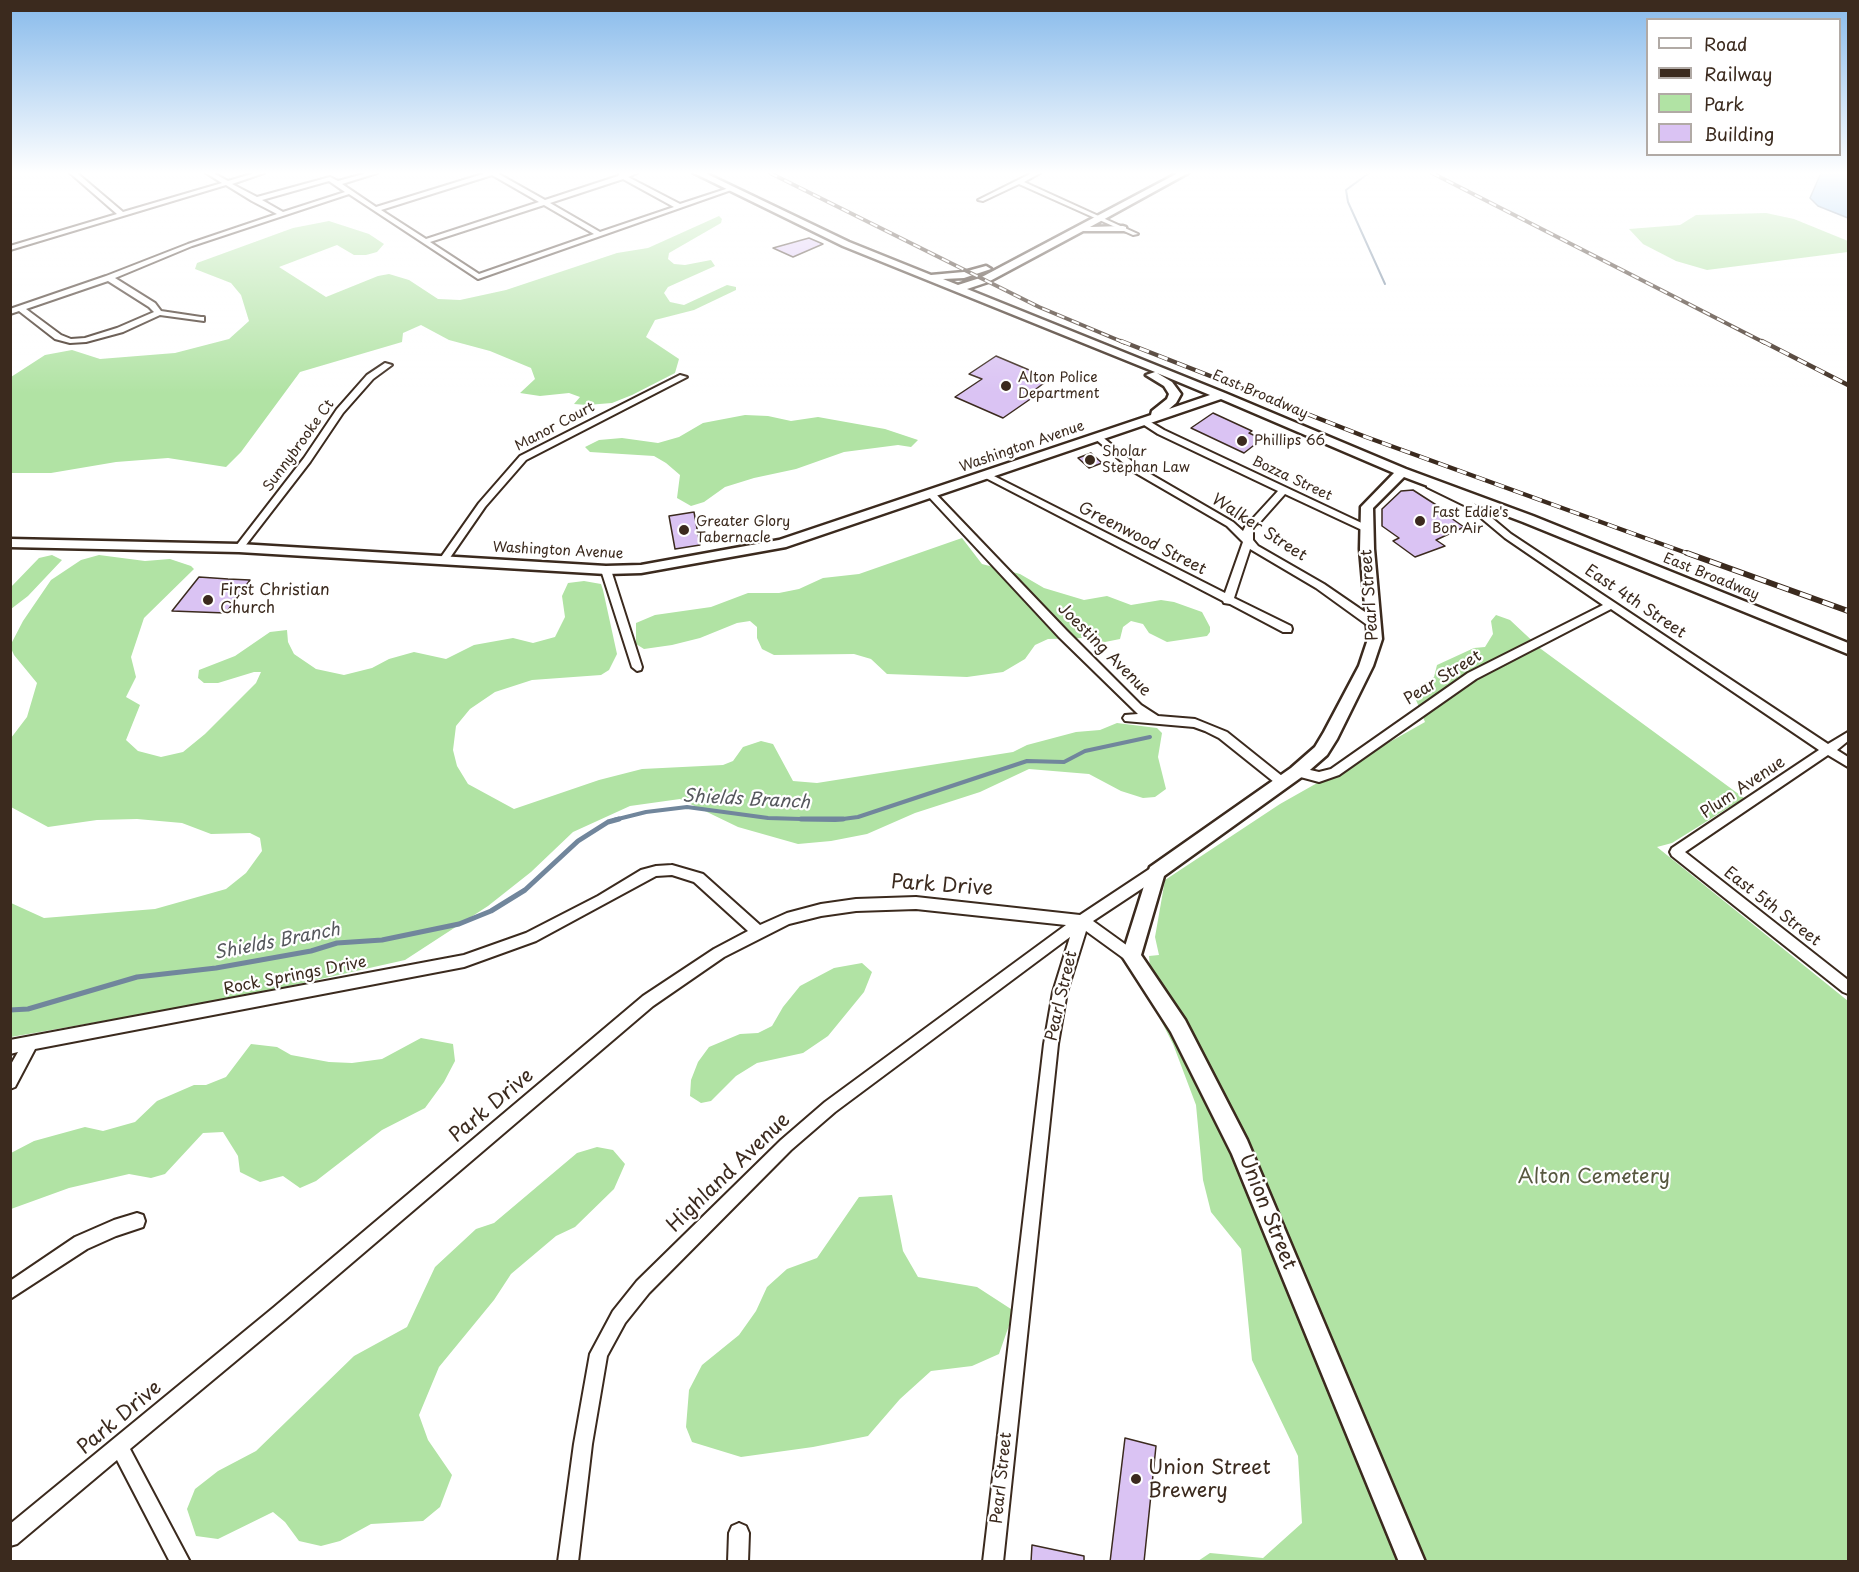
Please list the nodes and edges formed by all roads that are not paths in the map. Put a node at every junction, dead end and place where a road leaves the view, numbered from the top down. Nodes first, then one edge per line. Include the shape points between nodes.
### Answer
1 (187, 246) edge
2 (431, 246) edge
3 (570, 246) edge
4 (852, 246) edge
5 (1028, 246) edge
6 (1047, 246) edge
7 (986, 269) junction
8 (997, 273) junction
9 (109, 278) junction
10 (929, 278) junction
11 (957, 289) junction
12 (995, 304) junction
13 (21, 309) junction
14 (10, 312) edge
15 (159, 313) junction
16 (201, 319) dead end
17 (1097, 345) junction
18 (388, 365) dead end
19 (683, 377) dead end
20 (1221, 395) junction
21 (1144, 421) junction
22 (1097, 437) junction
23 (1402, 472) junction
24 (985, 476) junction
25 (1284, 490) junction
26 (931, 494) junction
27 (1365, 528) junction
28 (1248, 541) junction
29 (10, 543) edge
30 (239, 549) junction
31 (444, 560) junction
32 (606, 570) junction
33 (1228, 601) junction
34 (1611, 605) junction
35 (1374, 624) junction
36 (1287, 629) dead end
37 (1848, 649) edge
38 (637, 667) dead end
39 (1129, 718) dead end
40 (1156, 720) junction
41 (1848, 736) edge
42 (1827, 748) junction
43 (1848, 762) edge
44 (1298, 772) junction
45 (1282, 783) junction
46 (1676, 852) joint
47 (1156, 872) junction
48 (1082, 921) junction
49 (758, 932) junction
50 (1131, 956) junction
51 (1848, 988) edge
52 (30, 1044) junction
53 (10, 1047) edge
54 (10, 1082) edge
55 (137, 1221) dead end
56 (10, 1291) edge
57 (119, 1446) junction
58 (739, 1533) dead end
59 (10, 1537) edge
60 (181, 1562) edge
61 (567, 1562) edge
62 (738, 1562) edge
63 (993, 1562) edge
64 (1412, 1562) edge

1 - 9 street
2 - 3 street via 478,278
4 - 10 main road, East Broadway
5 - 7 main road
6 - 8 main road
7 - 10 main road
7 - 11 main road
8 - 11 main road
8 - 12 main road via 987,289
9 - 13 street
9 - 15 street via 152,304
10 - 11 main road, East Broadway
11 - 12 main road, East Broadway
12 - 17 main road, East Broadway
13 - 14 street
13 - 15 street via 58,337 70,341 120,330
15 - 16 street
17 - 20 main road, East Broadway
17 - 21 main road via 1174,390 1172,401
18 - 30 street, Sunnybrooke Ct via 370,377 340,411 308,460
19 - 31 street, Manor Court via 523,458 482,505
20 - 21 main road, Washington Avenue
20 - 23 main road, East Broadway
21 - 22 main road, Washington Avenue
21 - 25 street, Bozza Street
22 - 24 main road, Washington Avenue
22 - 28 street, Walker Street via 1137,470 1230,524
23 - 27 main road, Pearl Street via 1367,507
23 - 34 street, East 4th Street via 1471,505 1495,527
23 - 37 main road, East Broadway
24 - 26 main road, Washington Avenue
24 - 33 street, Greenwood Street
25 - 27 street, Bozza Street
25 - 28 street via 1248,530
26 - 32 main road, Washington Avenue via 781,544 660,566
26 - 40 street, Joesting Avenue via 1063,634 1137,708
27 - 35 main road, Pearl Street
28 - 33 street
28 - 35 street, Walker Street
29 - 30 main road, Washington Avenue
30 - 31 main road, Washington Avenue
31 - 32 main road, Washington Avenue
32 - 38 street
33 - 36 street, Greenwood Street
34 - 42 street, East 4th Street
34 - 44 street, Pear Street via 1472,676 1335,772 1319,777
35 - 44 main road, Pearl Street via 1373,648 1331,735 1321,751
39 - 40 street
40 - 45 street, Joesting Avenue via 1195,723 1223,735
41 - 42 street, Plum Avenue
42 - 43 street, East 4th Street
42 - 46 street, Plum Avenue
44 - 45 main road, Pearl Street
45 - 47 main road, Pearl Street
46 - 51 street, East 5th Street
47 - 48 street, Pearl Street
47 - 50 main road
48 - 49 street, Park Drive via 891,902 821,910
48 - 50 street
48 - 61 street, Highland Avenue via 830,1107 786,1145 643,1287 605,1340 594,1371
48 - 63 street, Pearl Street via 1067,962 1051,1044
49 - 52 street, Rock Springs Drive via 698,878 672,870 646,873 531,937 464,961
49 - 57 street, Park Drive via 719,952 648,1001
50 - 64 main road, Union Street via 1178,1026 1240,1147
52 - 53 street, Rock Springs Drive
52 - 54 street
55 - 56 street via 81,1243
57 - 59 street, Park Drive
57 - 60 street
58 - 62 street

